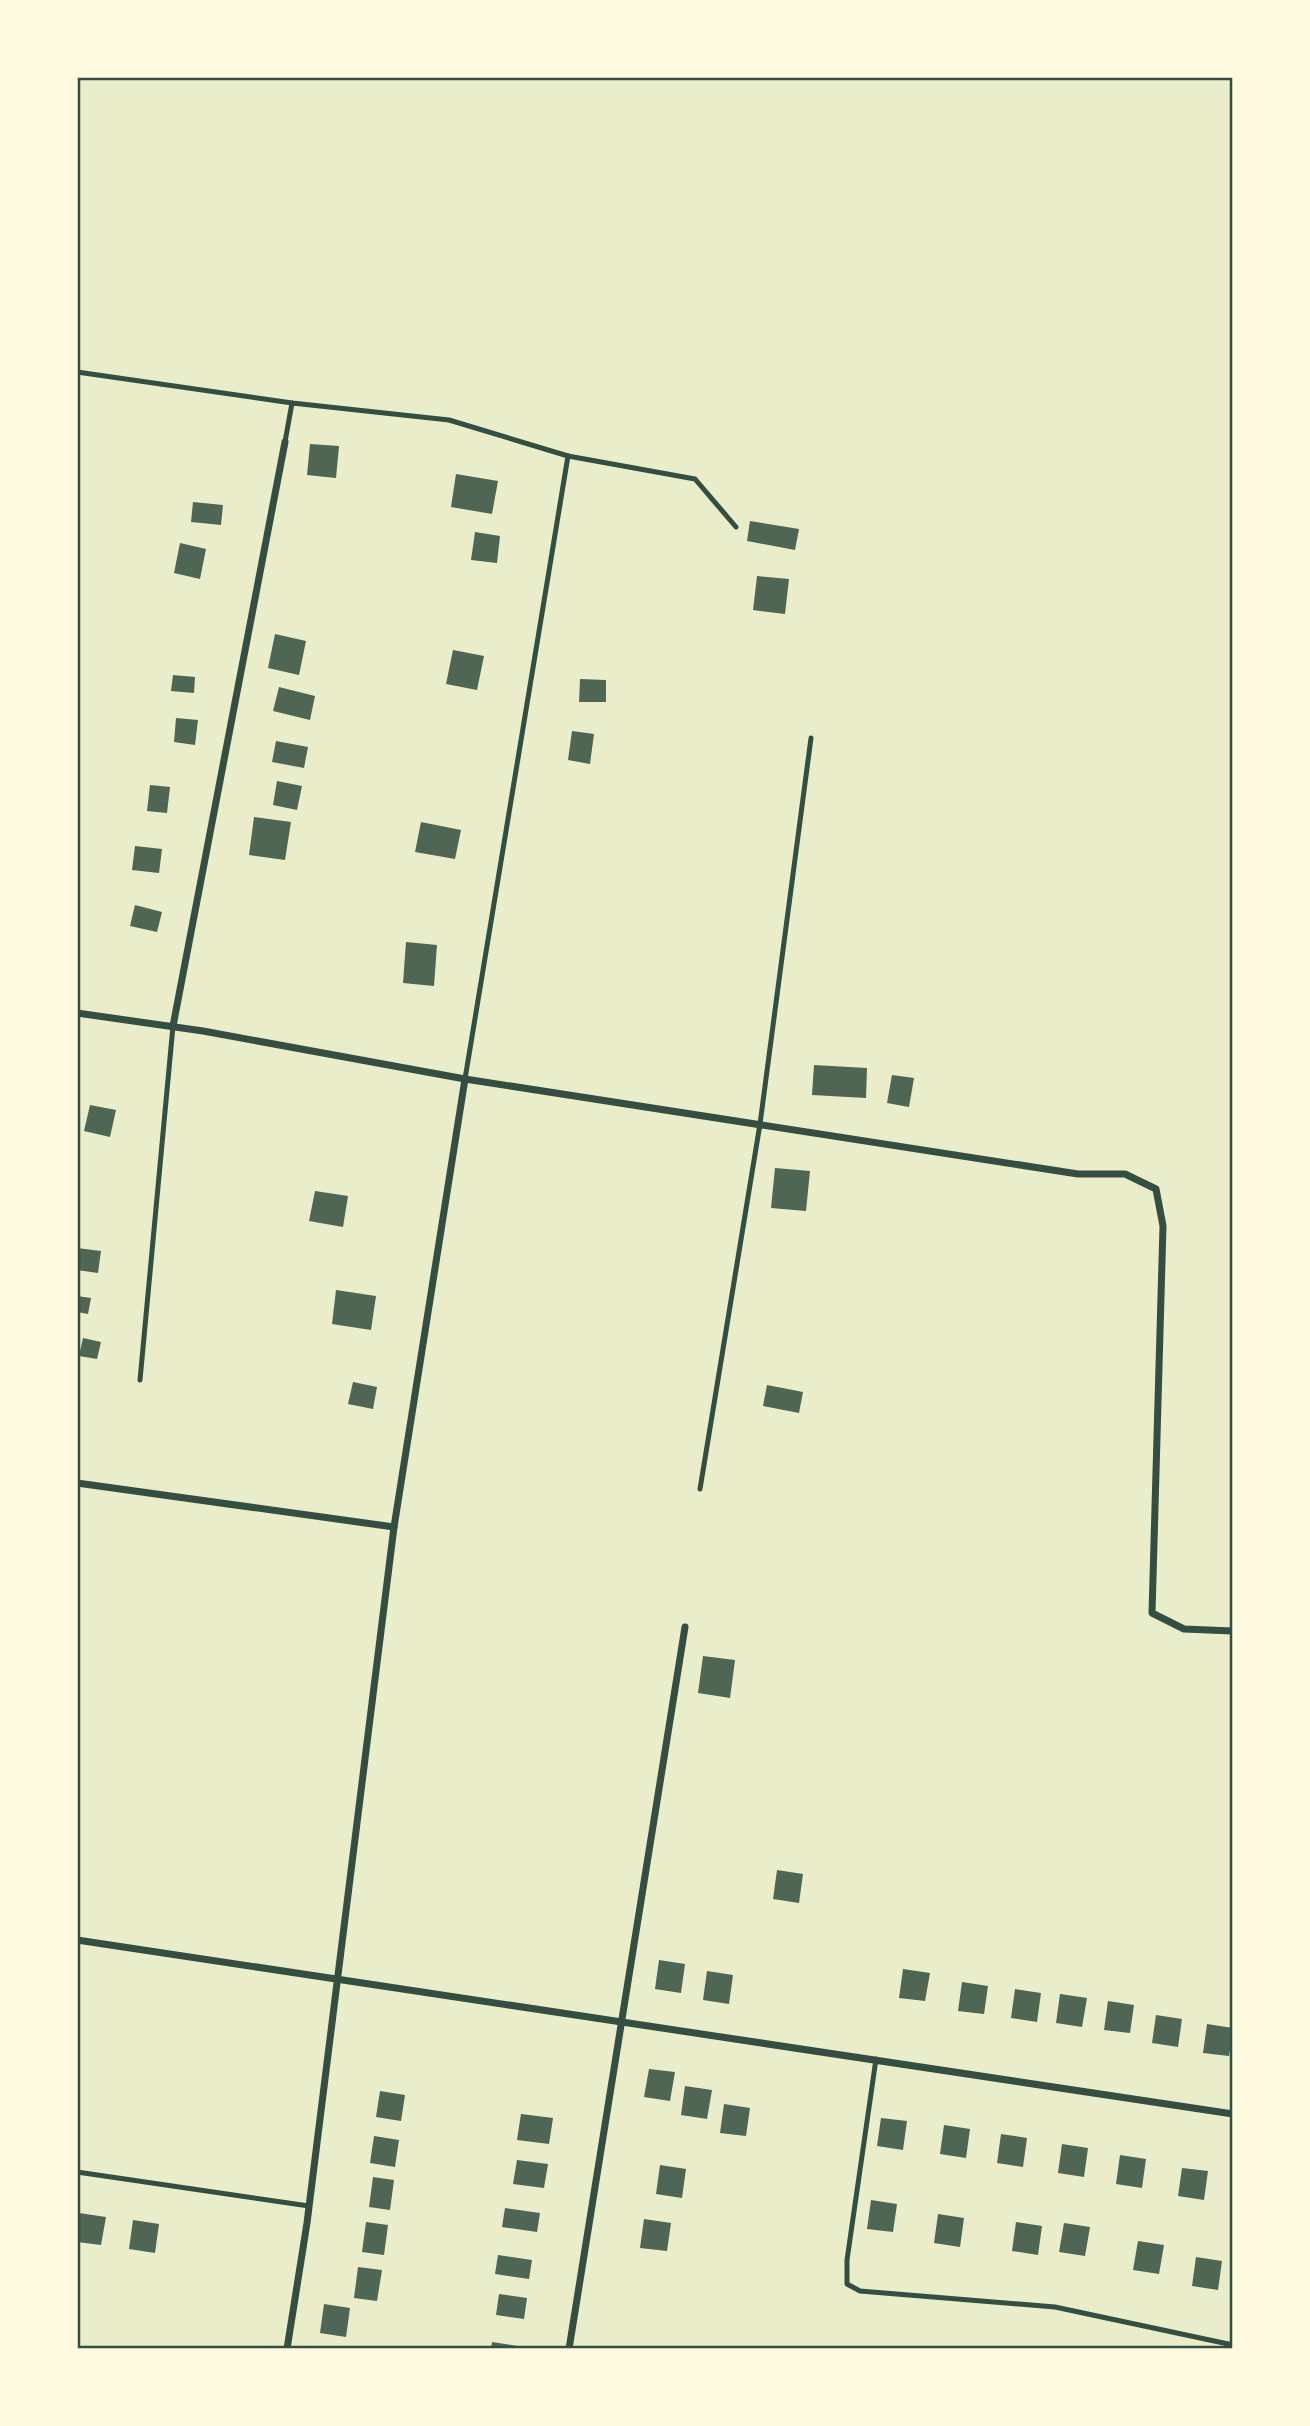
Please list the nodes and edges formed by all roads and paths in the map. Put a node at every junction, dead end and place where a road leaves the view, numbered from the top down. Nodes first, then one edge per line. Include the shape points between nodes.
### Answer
1 (77, 372) edge
2 (292, 403) junction
3 (285, 442) joint
4 (568, 456) junction
5 (736, 527) dead end
6 (811, 738) dead end
7 (77, 1013) edge
8 (173, 1026) junction
9 (465, 1079) junction
10 (760, 1124) junction
11 (140, 1380) dead end
12 (77, 1483) edge
13 (700, 1489) dead end
14 (394, 1527) junction
15 (685, 1627) dead end
16 (1233, 1631) edge
17 (77, 1940) edge
18 (337, 1979) junction
19 (622, 2021) junction
20 (876, 2059) junction
21 (1233, 2114) edge
22 (77, 2172) edge
23 (309, 2206) junction
24 (1233, 2345) edge
25 (287, 2349) edge
26 (569, 2349) edge

1 - 2 lane
2 - 3 lane
2 - 4 lane via 449,420
3 - 8 street
4 - 5 lane via 695,479
4 - 9 lane
6 - 10 lane
7 - 8 street
8 - 9 street
8 - 11 lane
9 - 10 street
9 - 14 street
10 - 13 lane
10 - 16 street via 1078,1174 1125,1174 1156,1189 1163,1226 1152,1613 1184,1629
12 - 14 street
14 - 18 street
15 - 19 street
17 - 18 street
18 - 19 street
18 - 23 street
19 - 20 street
19 - 26 street
20 - 21 street
20 - 24 lane via 847,2284 860,2291 1055,2307
22 - 23 lane
23 - 25 street

